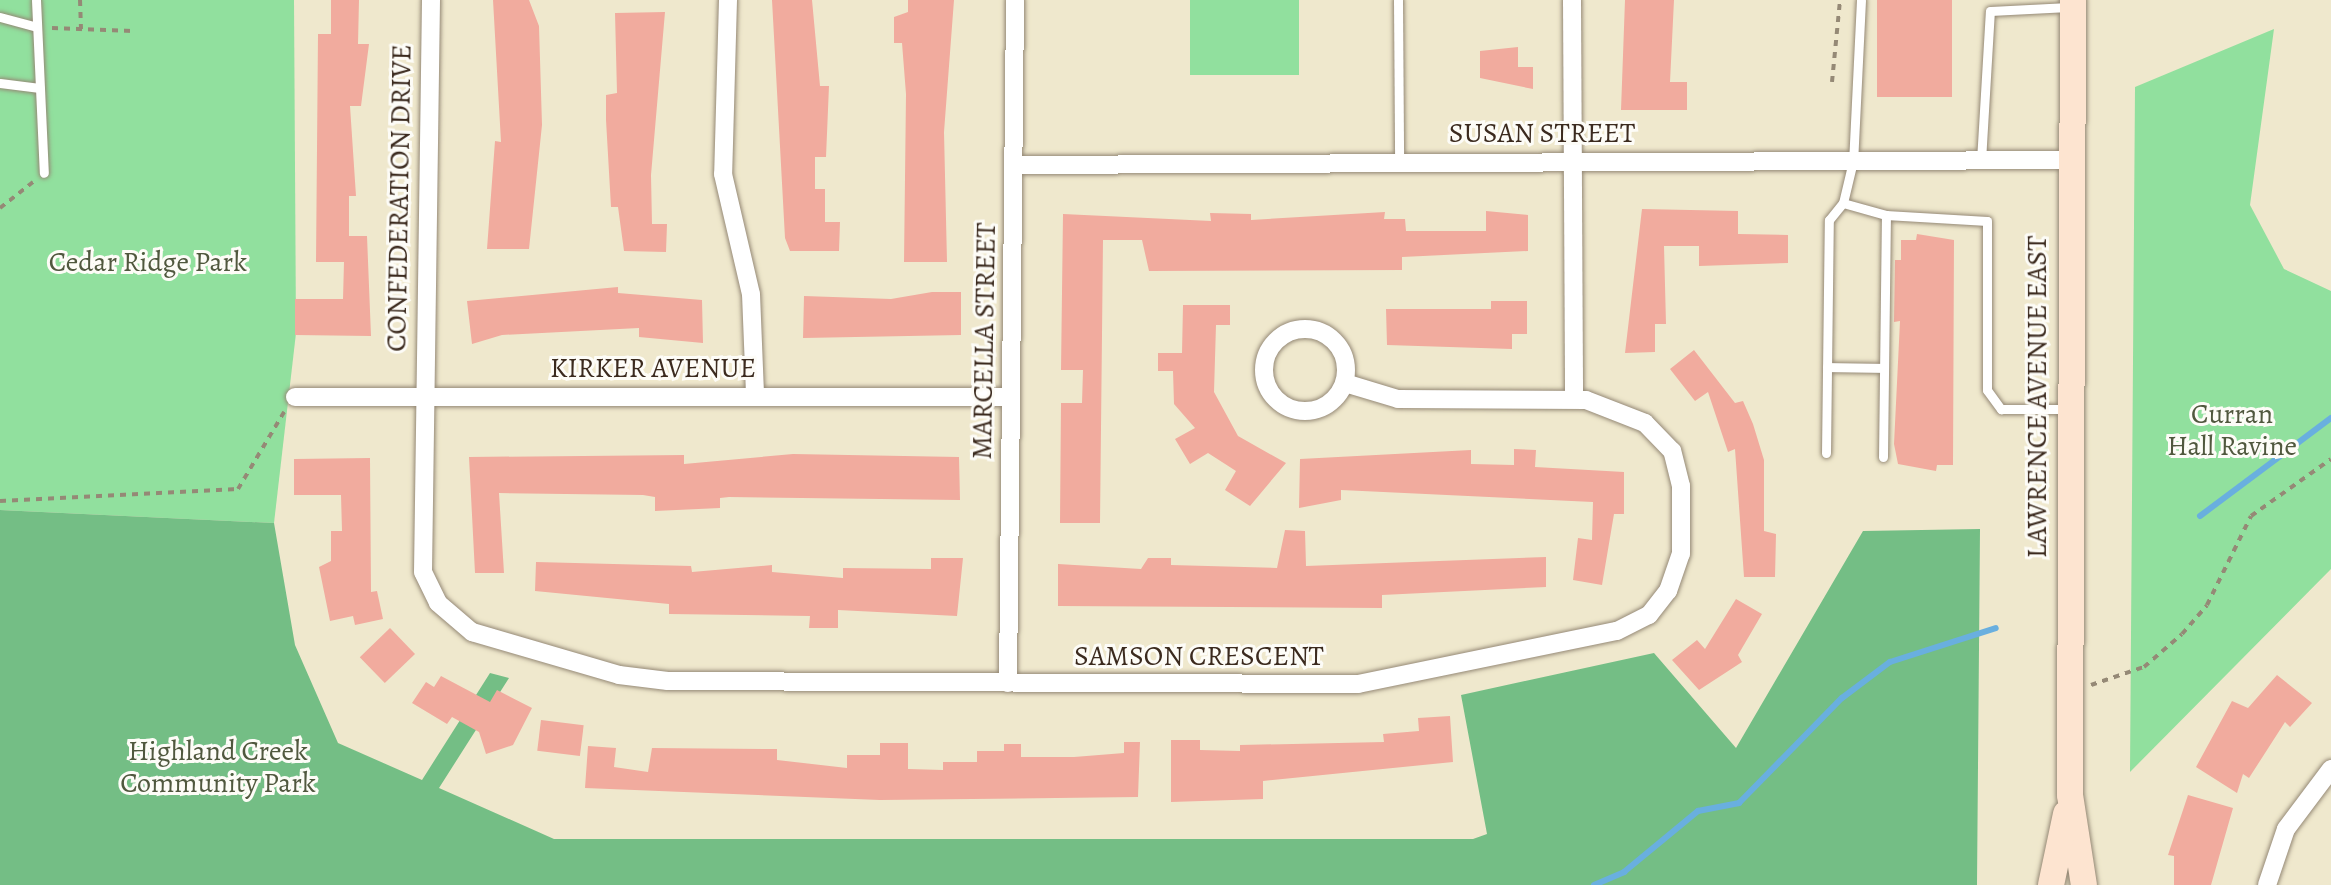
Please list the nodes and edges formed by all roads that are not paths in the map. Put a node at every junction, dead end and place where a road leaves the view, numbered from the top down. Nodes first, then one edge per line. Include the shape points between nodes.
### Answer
1 (36, 0) edge
2 (431, 0) edge
3 (728, 0) edge
4 (1015, 0) edge
5 (1398, 0) edge
6 (1572, 0) edge
7 (1861, 0) edge
8 (2073, 4) edge
9 (0, 17) edge
10 (37, 27) junction
11 (0, 83) edge
12 (40, 88) junction
13 (2070, 160) junction
14 (1572, 161) junction
15 (1853, 161) junction
16 (1981, 161) junction
17 (1399, 162) junction
18 (1014, 165) junction
19 (44, 173) road end
20 (1843, 203) junction
21 (1886, 215) junction
22 (1827, 367) junction
23 (1884, 368) junction
24 (1345, 383) junction
25 (755, 395) junction
26 (295, 397) road end
27 (422, 397) junction
28 (1011, 397) junction
29 (1574, 399) junction
30 (2068, 409) junction
31 (1826, 453) dead end
32 (1883, 457) dead end
33 (1008, 683) junction
34 (2331, 769) edge
35 (2070, 795) junction
36 (2051, 885) edge
37 (2084, 885) edge
38 (2267, 885) edge

1 - 10 lane
2 - 27 street, CONFEDERATION DRIVE
3 - 25 street via 723,174 751,294
4 - 18 street, MARCELLA STREET
5 - 17 lane
6 - 14 street
7 - 15 lane
8 - 13 main road, LAWRENCE AVENUE EAST
8 - 16 lane via 1990,11
9 - 10 lane
10 - 12 lane
11 - 12 lane
12 - 19 lane
13 - 16 street, SUSAN STREET
13 - 30 main road, LAWRENCE AVENUE EAST
14 - 15 street, SUSAN STREET
14 - 17 street, SUSAN STREET
14 - 29 street
15 - 16 street, SUSAN STREET
15 - 20 lane
17 - 18 street, SUSAN STREET
18 - 28 street, MARCELLA STREET
20 - 21 lane
20 - 22 lane via 1829,220
21 - 23 lane
21 - 30 lane via 1987,221 1987,390 2001,409
22 - 23 lane
22 - 31 lane
23 - 32 lane
24 - 24 street via 1344,356 1315,330 1289,332 1264,362 1269,389 1302,412 1328,404
24 - 29 street via 1398,399
25 - 27 street, KIRKER AVENUE
25 - 28 street, KIRKER AVENUE
26 - 27 street, KIRKER AVENUE
27 - 33 street, SAMSON CRESCENT via 423,572 438,603 472,632 642,679
28 - 33 street, MARCELLA STREET
29 - 33 street, SAMSON CRESCENT via 1653,429 1672,451 1681,486 1681,554 1668,591 1649,615 1627,626 1358,684
30 - 35 main road, LAWRENCE AVENUE EAST
34 - 38 street via 2286,829
35 - 36 main road, LAWRENCE AVENUE EAST
35 - 37 main road, LAWRENCE AVENUE EAST

